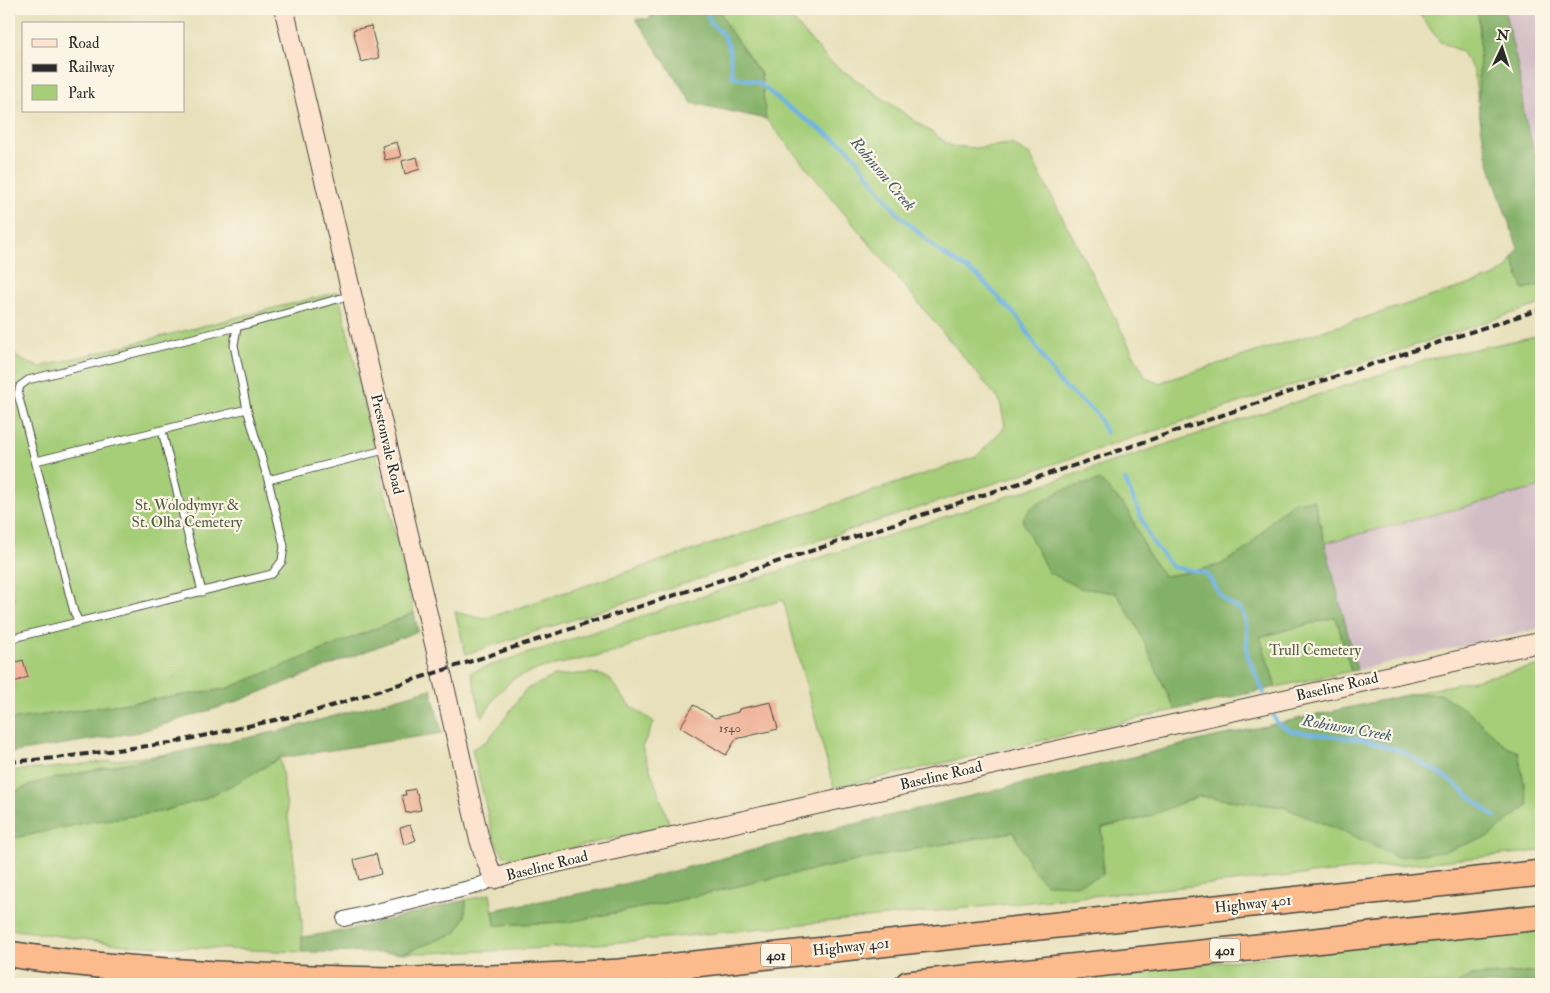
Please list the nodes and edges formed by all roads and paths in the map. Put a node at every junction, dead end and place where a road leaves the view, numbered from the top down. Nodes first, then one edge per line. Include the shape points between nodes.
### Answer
1 (284, 9) edge
2 (352, 295) junction
3 (237, 327) junction
4 (247, 409) junction
5 (162, 431) junction
6 (388, 449) junction
7 (36, 461) junction
8 (268, 480) junction
9 (202, 592) junction
10 (79, 622) junction
11 (9, 639) edge
12 (1541, 642) edge
13 (1541, 874) edge
14 (494, 879) junction
15 (1541, 917) edge
16 (344, 919) dead end
17 (9, 954) edge
18 (908, 984) edge

1 - 2 street, Prestonvale Road
2 - 3 lane
2 - 6 street, Prestonvale Road
3 - 4 lane via 234,345
3 - 7 lane via 28,380 20,386 18,394
4 - 5 lane
4 - 8 lane
5 - 7 lane
5 - 9 lane
6 - 8 lane
6 - 14 street, Prestonvale Road via 479,838
7 - 10 lane
8 - 9 lane via 284,546 282,561 272,574
9 - 10 lane
10 - 11 lane
12 - 14 street, Baseline Road via 538,866
13 - 17 highway, Highway 401 / 401 via 620,972 518,978 298,978 170,971
14 - 16 street, Baseline Road
15 - 18 highway, 401

